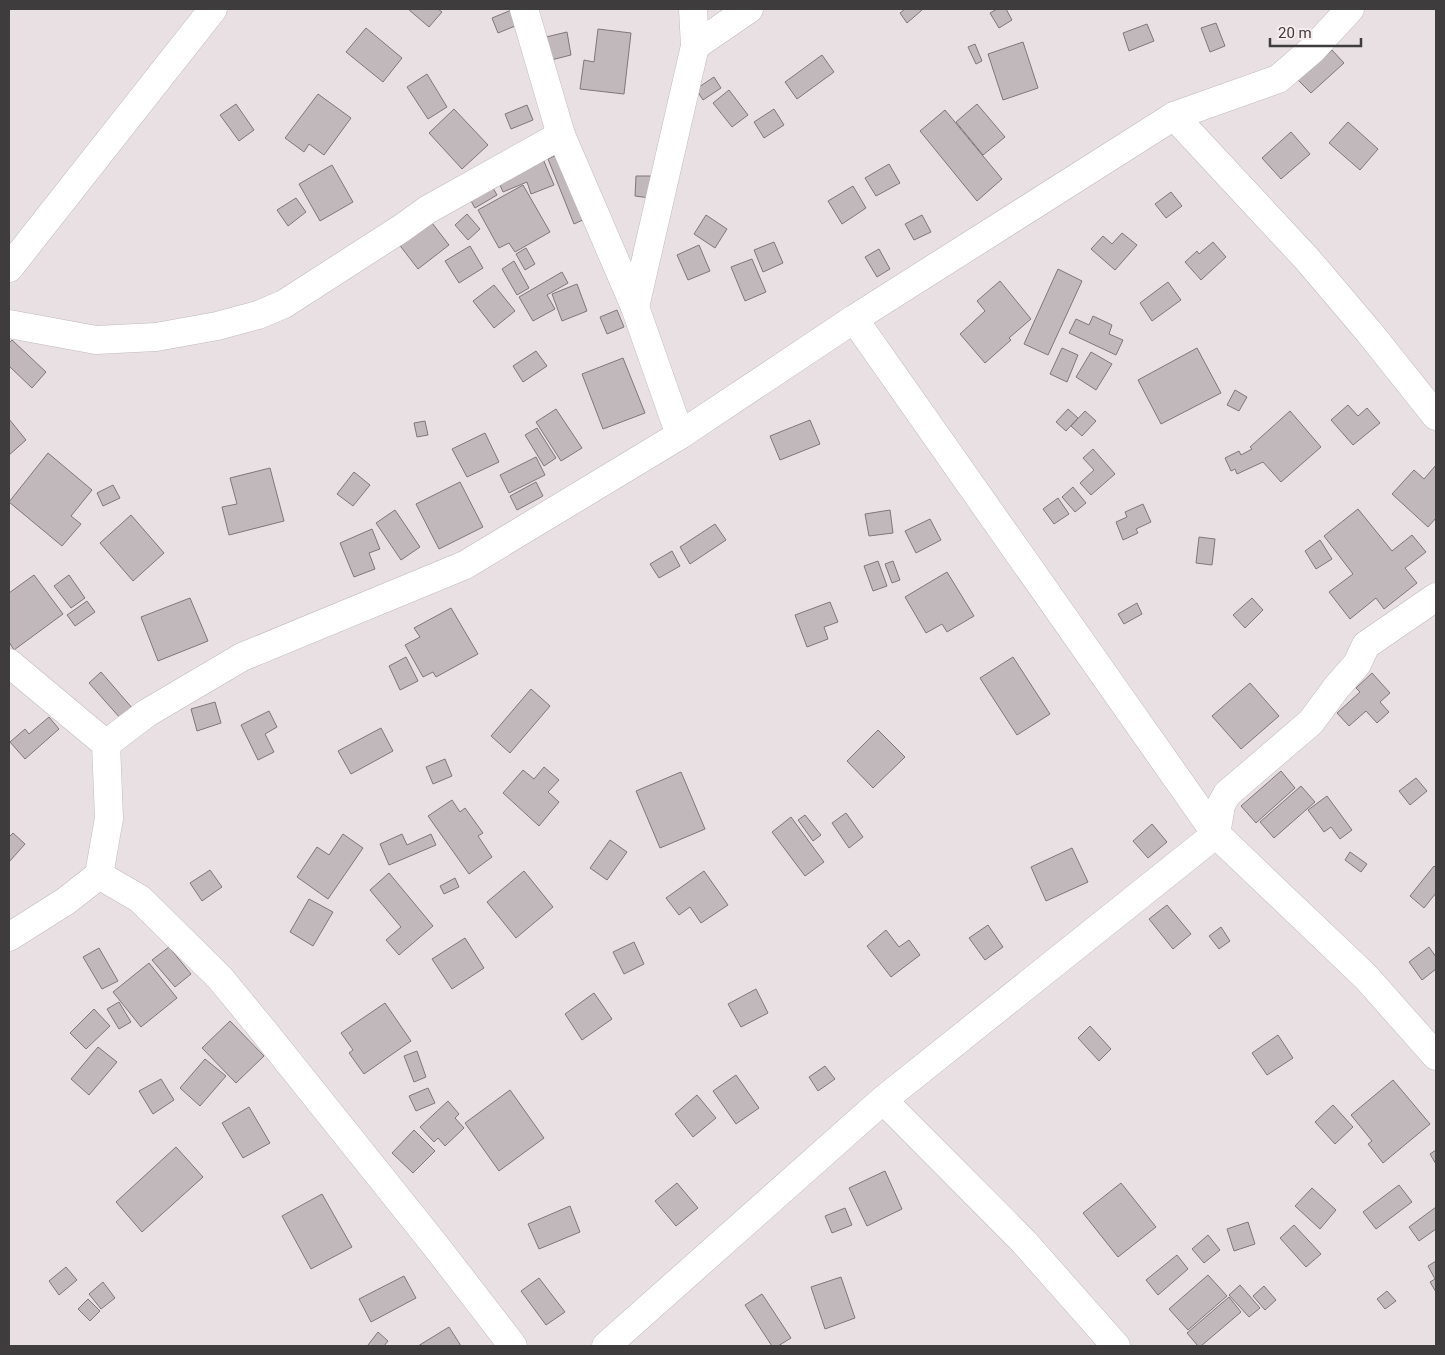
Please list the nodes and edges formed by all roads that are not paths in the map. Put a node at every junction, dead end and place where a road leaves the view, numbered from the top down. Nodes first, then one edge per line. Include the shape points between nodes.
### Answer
1 (212, 9) edge
2 (524, 9) edge
3 (693, 9) edge
4 (750, 9) edge
5 (1350, 9) edge
6 (695, 46) junction
7 (1174, 116) junction
8 (561, 136) junction
9 (9, 268) edge
10 (635, 308) junction
11 (854, 319) junction
12 (9, 324) edge
13 (1436, 416) edge
14 (680, 435) junction
15 (1436, 597) edge
16 (9, 663) edge
17 (106, 744) junction
18 (1216, 834) junction
19 (99, 875) junction
20 (9, 937) edge
21 (1436, 1056) edge
22 (883, 1100) junction
23 (513, 1346) edge
24 (606, 1346) edge
25 (1116, 1346) edge

1 - 9 street
2 - 8 street
3 - 6 street
4 - 6 street
5 - 7 street via 1313,49 1278,79
6 - 10 street
7 - 11 street
7 - 13 street via 1307,259
8 - 10 street
8 - 12 street via 427,210 284,304 258,315 156,337 96,340
10 - 14 street
11 - 14 street
11 - 18 street
14 - 17 street via 465,565 242,657 147,713
15 - 18 street via 1366,645 1357,664 1311,722 1227,794 1221,805
16 - 17 street
17 - 19 street via 109,818
18 - 21 street via 1366,977
18 - 22 street
19 - 20 street via 66,901
19 - 23 street via 140,899 220,978
22 - 24 street
22 - 25 street via 1024,1242

